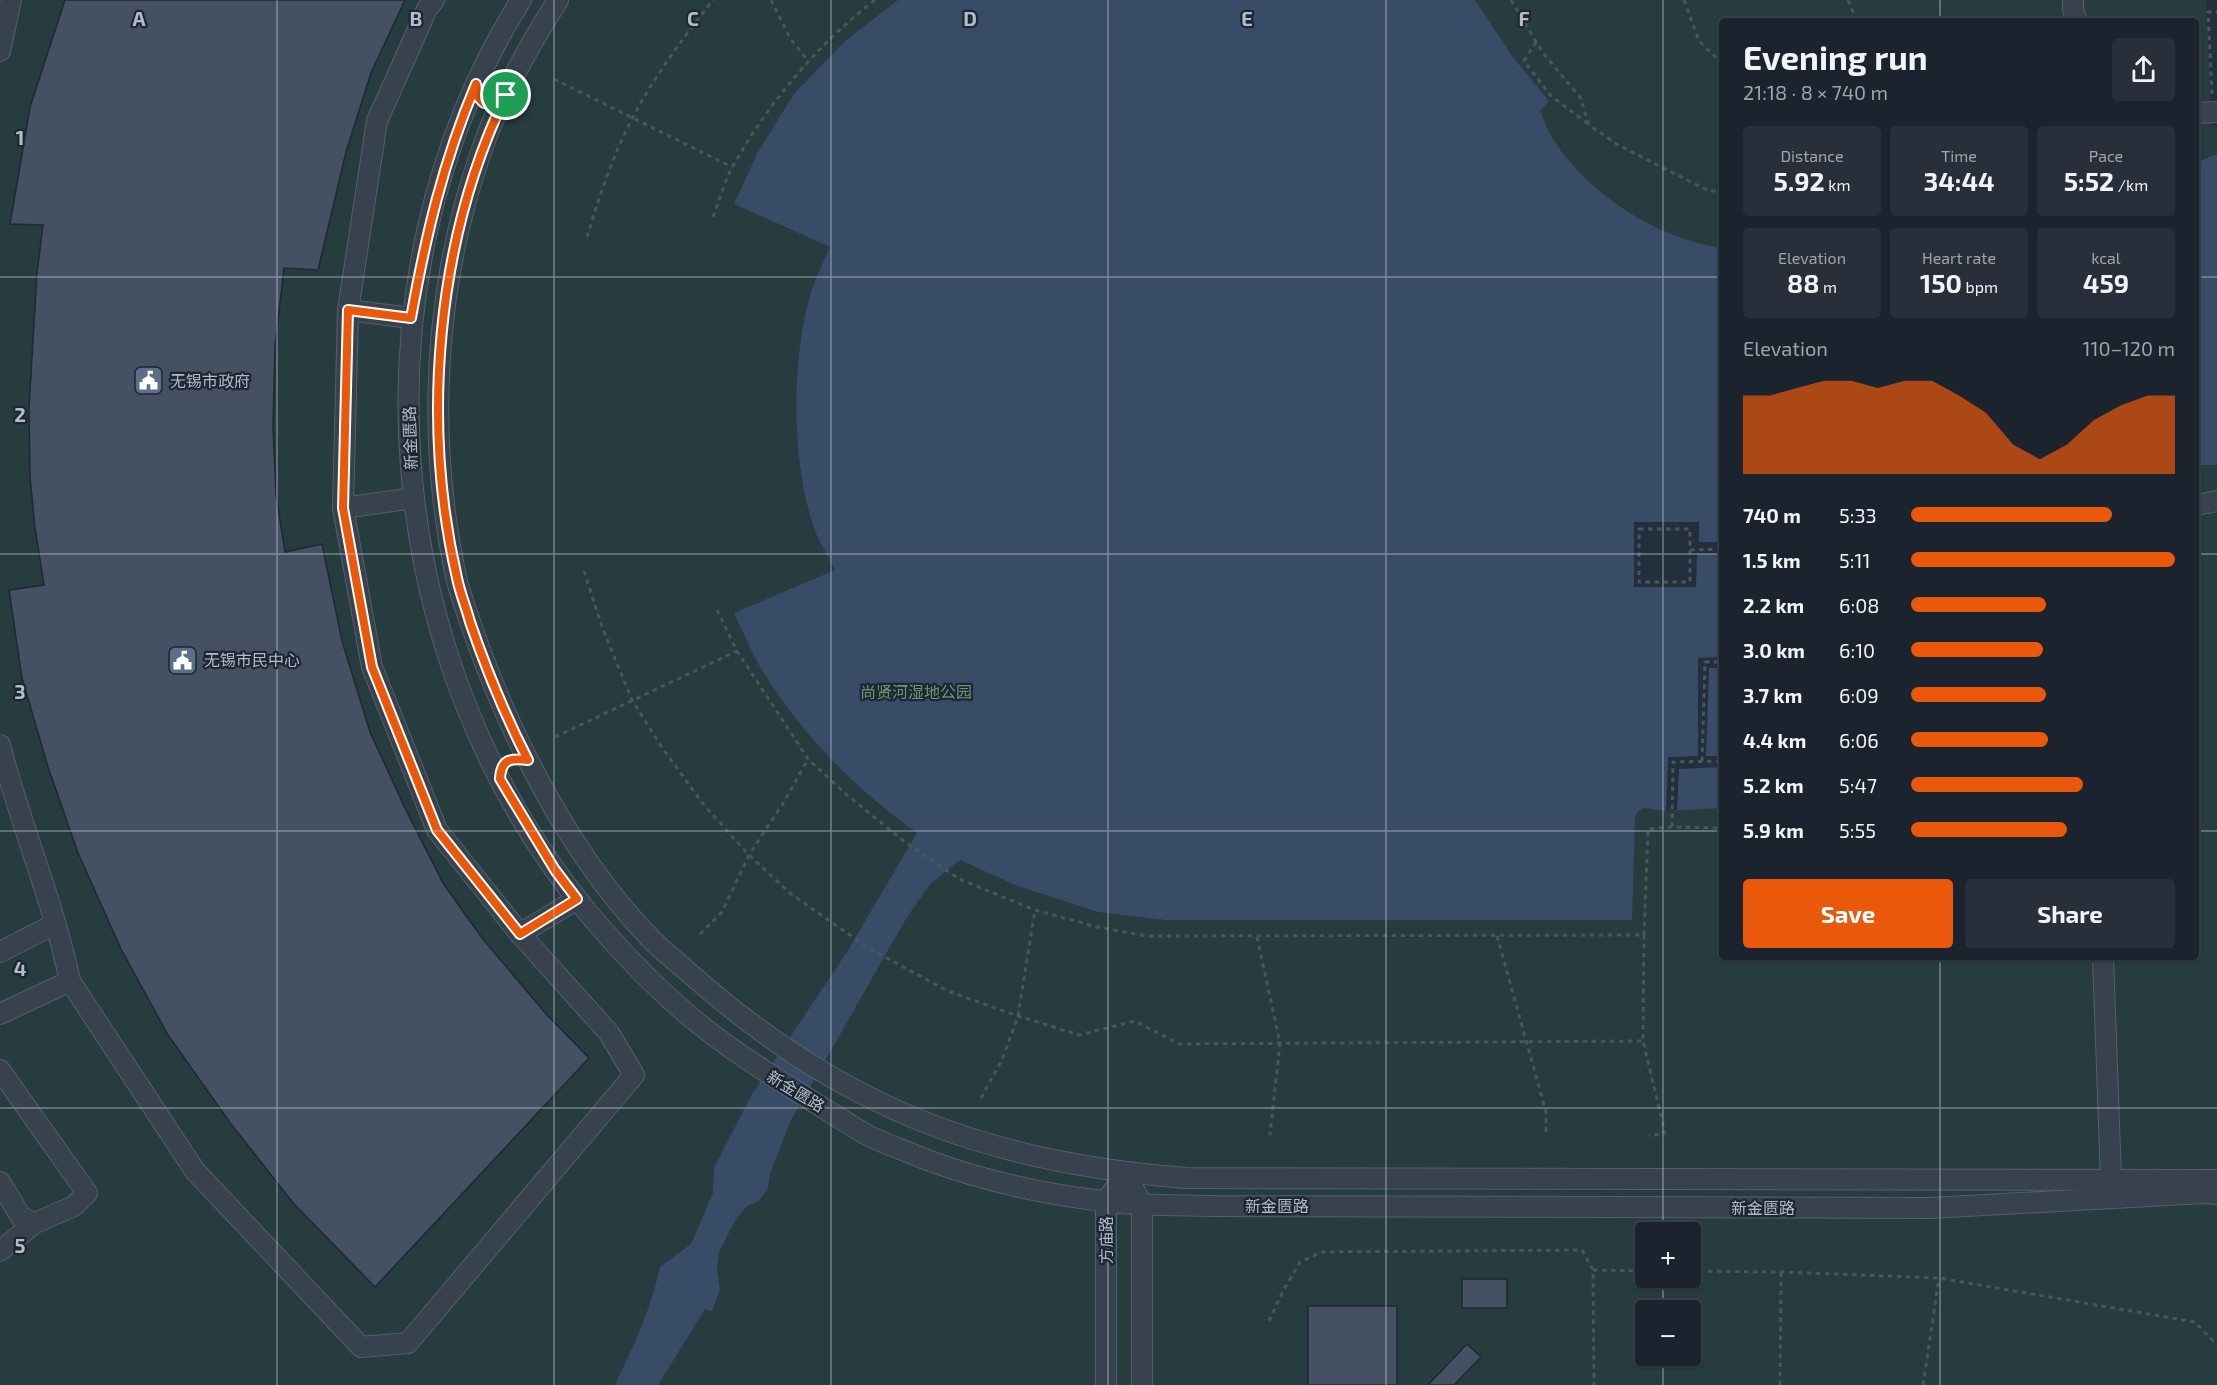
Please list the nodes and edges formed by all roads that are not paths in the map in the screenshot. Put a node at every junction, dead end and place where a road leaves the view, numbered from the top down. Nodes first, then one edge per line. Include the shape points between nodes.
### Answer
1 (12, 0) edge
2 (434, 0) edge
3 (521, 0) edge
4 (558, 0) edge
5 (2071, 0) edge
6 (2073, 18) edge
7 (0, 51) edge
8 (476, 84) junction
9 (506, 95) junction
10 (453, 141) junction
11 (481, 152) junction
12 (348, 310) junction
13 (411, 318) junction
14 (414, 498) junction
15 (2217, 501) edge
16 (2199, 504) edge
17 (343, 508) junction
18 (506, 716) junction
19 (477, 731) junction
20 (0, 745) edge
21 (528, 760) junction
22 (500, 779) junction
23 (577, 899) junction
24 (55, 924) junction
25 (520, 934) junction
26 (0, 952) edge
27 (2103, 960) edge
28 (70, 981) junction
29 (0, 1014) edge
30 (0, 1070) edge
31 (1125, 1173) junction
32 (2111, 1179) junction
33 (2217, 1180) edge
34 (0, 1182) edge
35 (2217, 1194) edge
36 (1106, 1202) junction
37 (1142, 1204) junction
38 (35, 1223) junction
39 (0, 1251) edge
40 (1106, 1385) edge
41 (1143, 1385) edge

1 - 7 street
2 - 12 street via 377,121
3 - 8 street, 新金匮路
4 - 9 street, 新金匮路
5 - 6 street via 2069,11
8 - 9 street via 478,97 484,103
8 - 10 street, 新金匮路
9 - 11 street, 新金匮路
10 - 11 street via 472,128
10 - 13 street, 新金匮路 via 436,198
11 - 18 street, 新金匮路 via 454,250 437,408 442,490 457,579
12 - 13 street
12 - 17 street
13 - 14 street, 新金匮路 via 408,422
14 - 17 street
14 - 19 street, 新金匮路 via 428,586 443,643
15 - 16 street
17 - 25 street via 372,667 437,830
18 - 19 street via 496,737 486,737
18 - 21 street, 新金匮路
19 - 22 street, 新金匮路
20 - 24 street
21 - 22 street via 507,761
21 - 31 street, 新金匮路 via 573,843 652,940 778,1044 859,1093 952,1133 1023,1154
22 - 23 street, 新金匮路
23 - 25 street
23 - 36 street, 新金匮路 via 622,952 714,1036 869,1136 956,1170 1010,1185
24 - 26 street
24 - 28 street
25 - 28 street via 609,1033 634,1075 408,1343 361,1347 195,1171
27 - 32 street
28 - 29 street
30 - 38 street via 87,1193 74,1206
31 - 32 street, 新金匮路 via 1186,1178
31 - 36 street, 方庙路
31 - 37 street
32 - 33 street, 新金匮路
34 - 38 street via 21,1218
35 - 37 street, 新金匮路 via 1930,1208
36 - 37 street, 新金匮路
36 - 40 street, 方庙路
37 - 41 street
38 - 39 street

